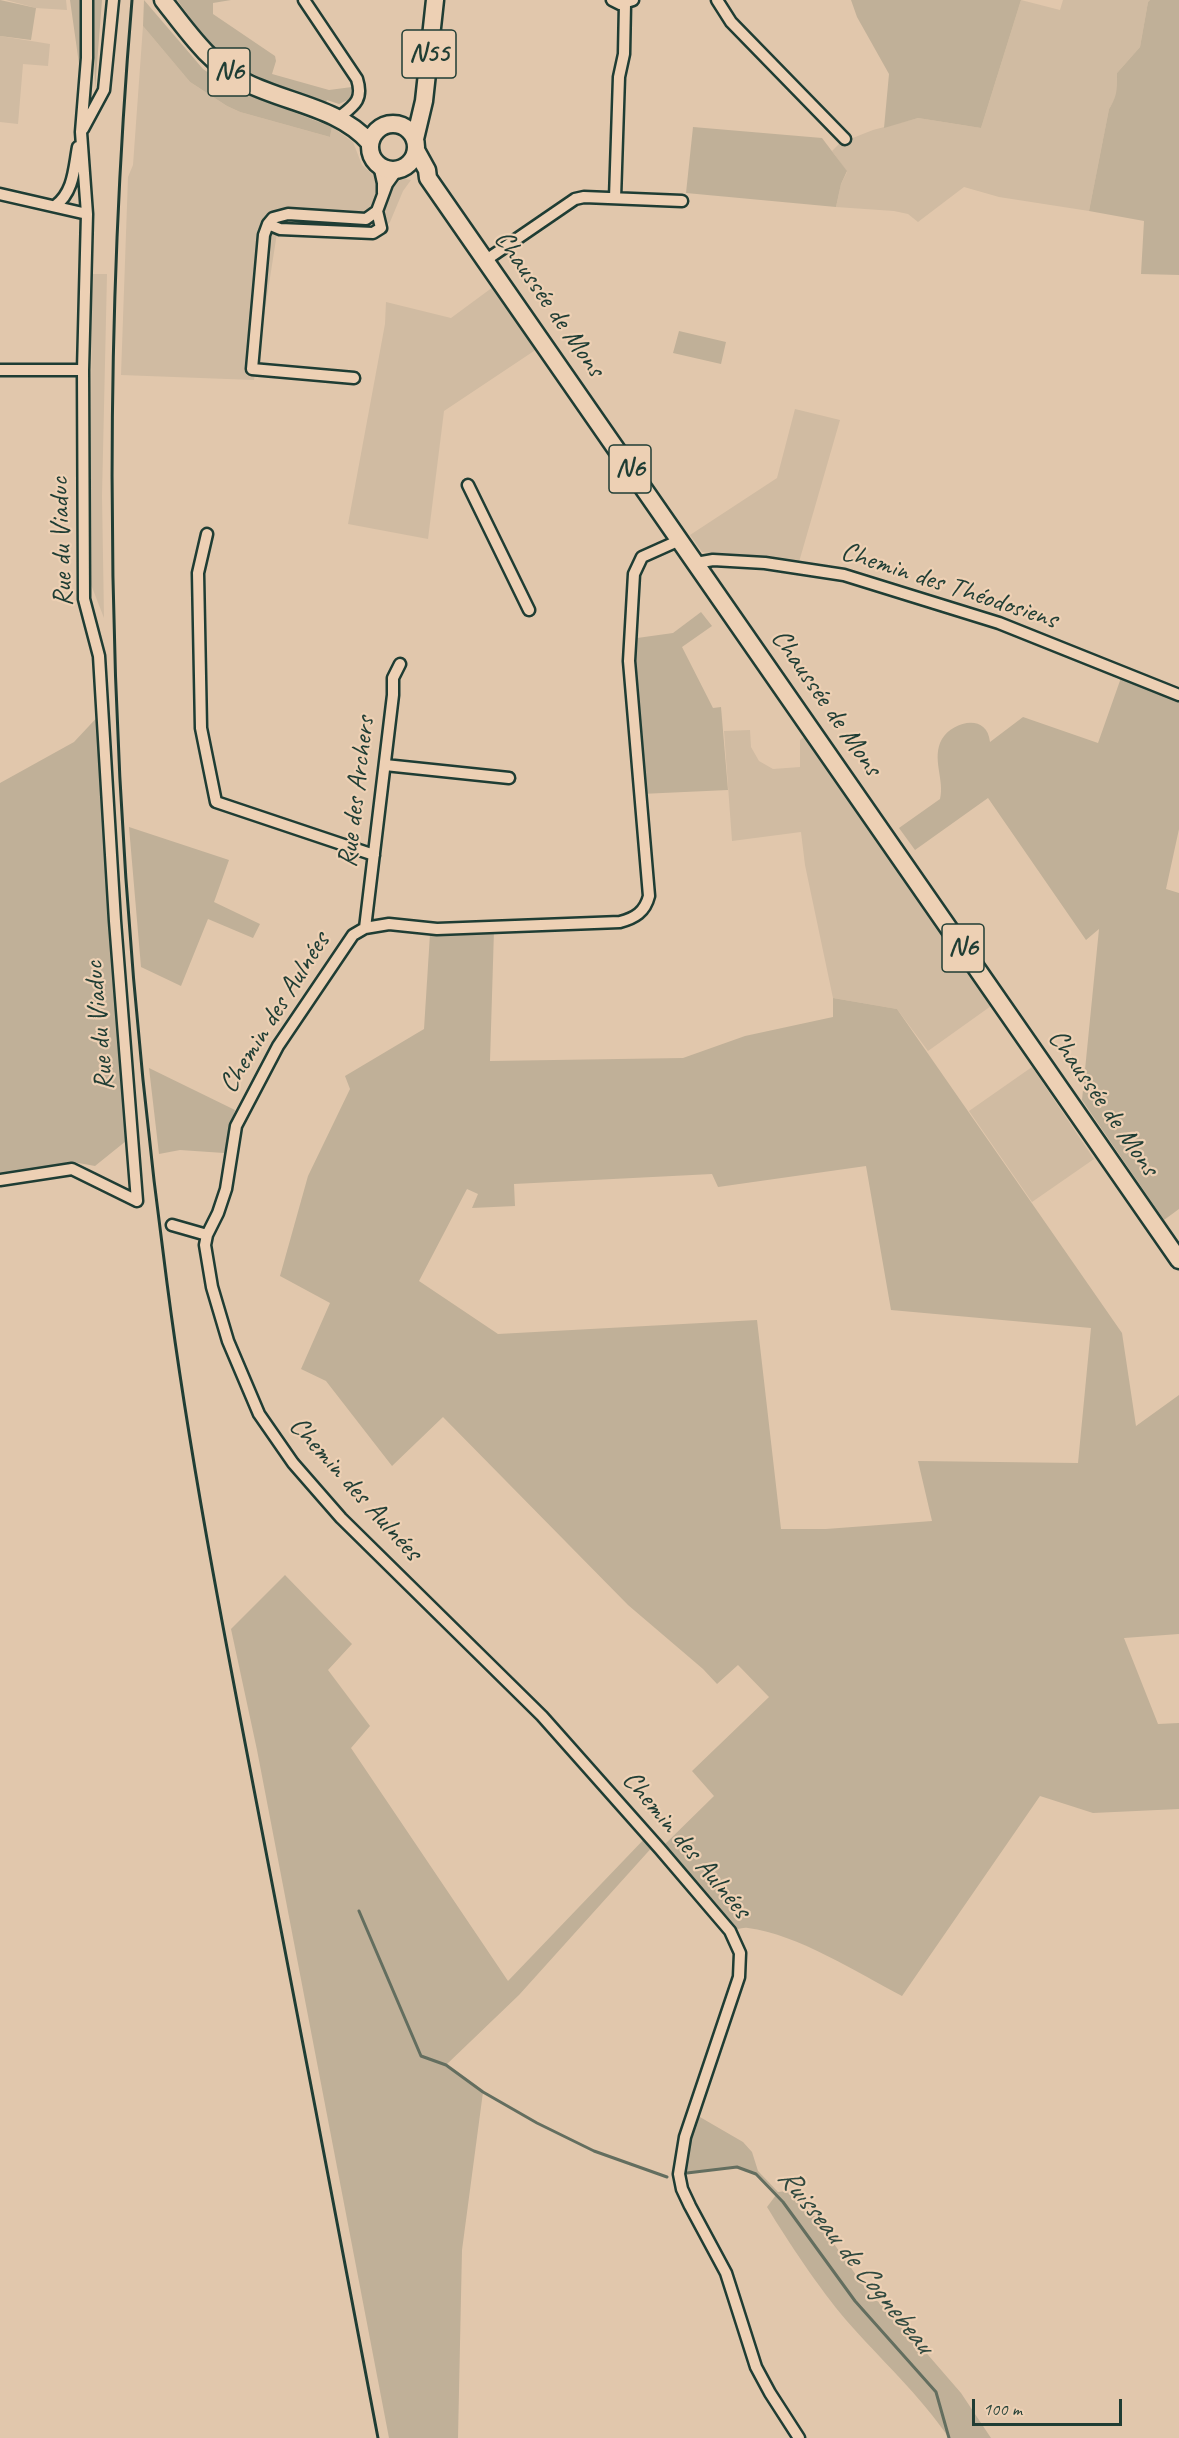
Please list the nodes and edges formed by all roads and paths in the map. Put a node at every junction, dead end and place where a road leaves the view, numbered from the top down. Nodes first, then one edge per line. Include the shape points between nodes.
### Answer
1 (87, 0) edge
2 (113, 0) edge
3 (163, 0) edge
4 (304, 0) edge
5 (435, 0) edge
6 (612, 0) edge
7 (717, 0) edge
8 (629, 2) edge
9 (422, 108) junction
10 (341, 121) junction
11 (391, 125) junction
12 (81, 132) junction
13 (845, 139) dead end
14 (370, 143) junction
15 (416, 144) junction
16 (379, 165) junction
17 (400, 169) junction
18 (428, 178) junction
19 (0, 194) edge
20 (382, 196) junction
21 (615, 198) junction
22 (682, 201) dead end
23 (55, 206) junction
24 (377, 211) junction
25 (87, 214) junction
26 (268, 224) junction
27 (486, 260) junction
28 (0, 370) edge
29 (83, 370) junction
30 (354, 378) dead end
31 (468, 486) dead end
32 (207, 534) dead end
33 (680, 540) junction
34 (696, 563) junction
35 (529, 610) dead end
36 (400, 664) dead end
37 (1179, 695) edge
38 (385, 765) junction
39 (509, 778) dead end
40 (374, 855) junction
41 (365, 928) junction
42 (0, 1180) edge
43 (172, 1225) dead end
44 (207, 1235) junction
45 (1179, 1260) edge
46 (799, 2438) edge

1 - 12 street, Rue du Viaduc
2 - 12 street via 104,90
3 - 10 main road, N6 via 205,53 230,73 261,90
4 - 10 street via 361,90 358,101
5 - 9 main road, N55
6 - 8 street
7 - 13 street via 731,22
8 - 21 street via 619,77
9 - 11 main road
9 - 15 main road
10 - 11 main road, N6
10 - 14 main road, N6
11 - 14 main road via 374,133
11 - 15 main road via 409,129
12 - 23 street via 70,188
12 - 25 street, Rue du Viaduc
14 - 16 main road via 372,157
15 - 17 main road via 410,163
15 - 18 main road, Chaussée de Mons / N6
16 - 17 main road
16 - 20 street via 384,183
17 - 18 main road
17 - 20 street
18 - 27 main road, Chaussée de Mons / N6
19 - 23 street
20 - 24 street
21 - 22 street
21 - 27 street via 575,199
23 - 25 street
24 - 26 street via 366,219 288,214 273,218
24 - 26 street via 381,228 373,233 280,229
25 - 29 street, Rue du Viaduc
26 - 30 street via 252,369
27 - 33 main road, Chaussée de Mons / N6
28 - 29 street
29 - 42 street, Rue du Viaduc via 84,599 99,656 137,1201 72,1169
31 - 35 street
32 - 40 street via 198,573 201,728 216,802
33 - 34 main road, Chaussée de Mons / N6
33 - 41 street, Chemin des Aulnées via 642,557 634,574 628,661 649,896 642,911 620,922 437,929 389,924
34 - 37 street, Chemin des Théodosiens via 765,563 844,575 999,623
34 - 45 main road, Chaussée de Mons / N6
36 - 38 street, Rue des Archers via 393,678
38 - 39 street
38 - 40 street, Rue des Archers
40 - 41 street, Rue des Archers
41 - 44 street, Chemin des Aulnées via 342,949 278,1047 241,1113 233,1134 226,1190
43 - 44 street
44 - 46 street, Chemin des Aulnées via 212,1287 228,1341 251,1398 274,1438 341,1518 542,1716 735,1940 740,1953 739,1977 685,2137 679,2174 690,2206 726,2272 756,2367

